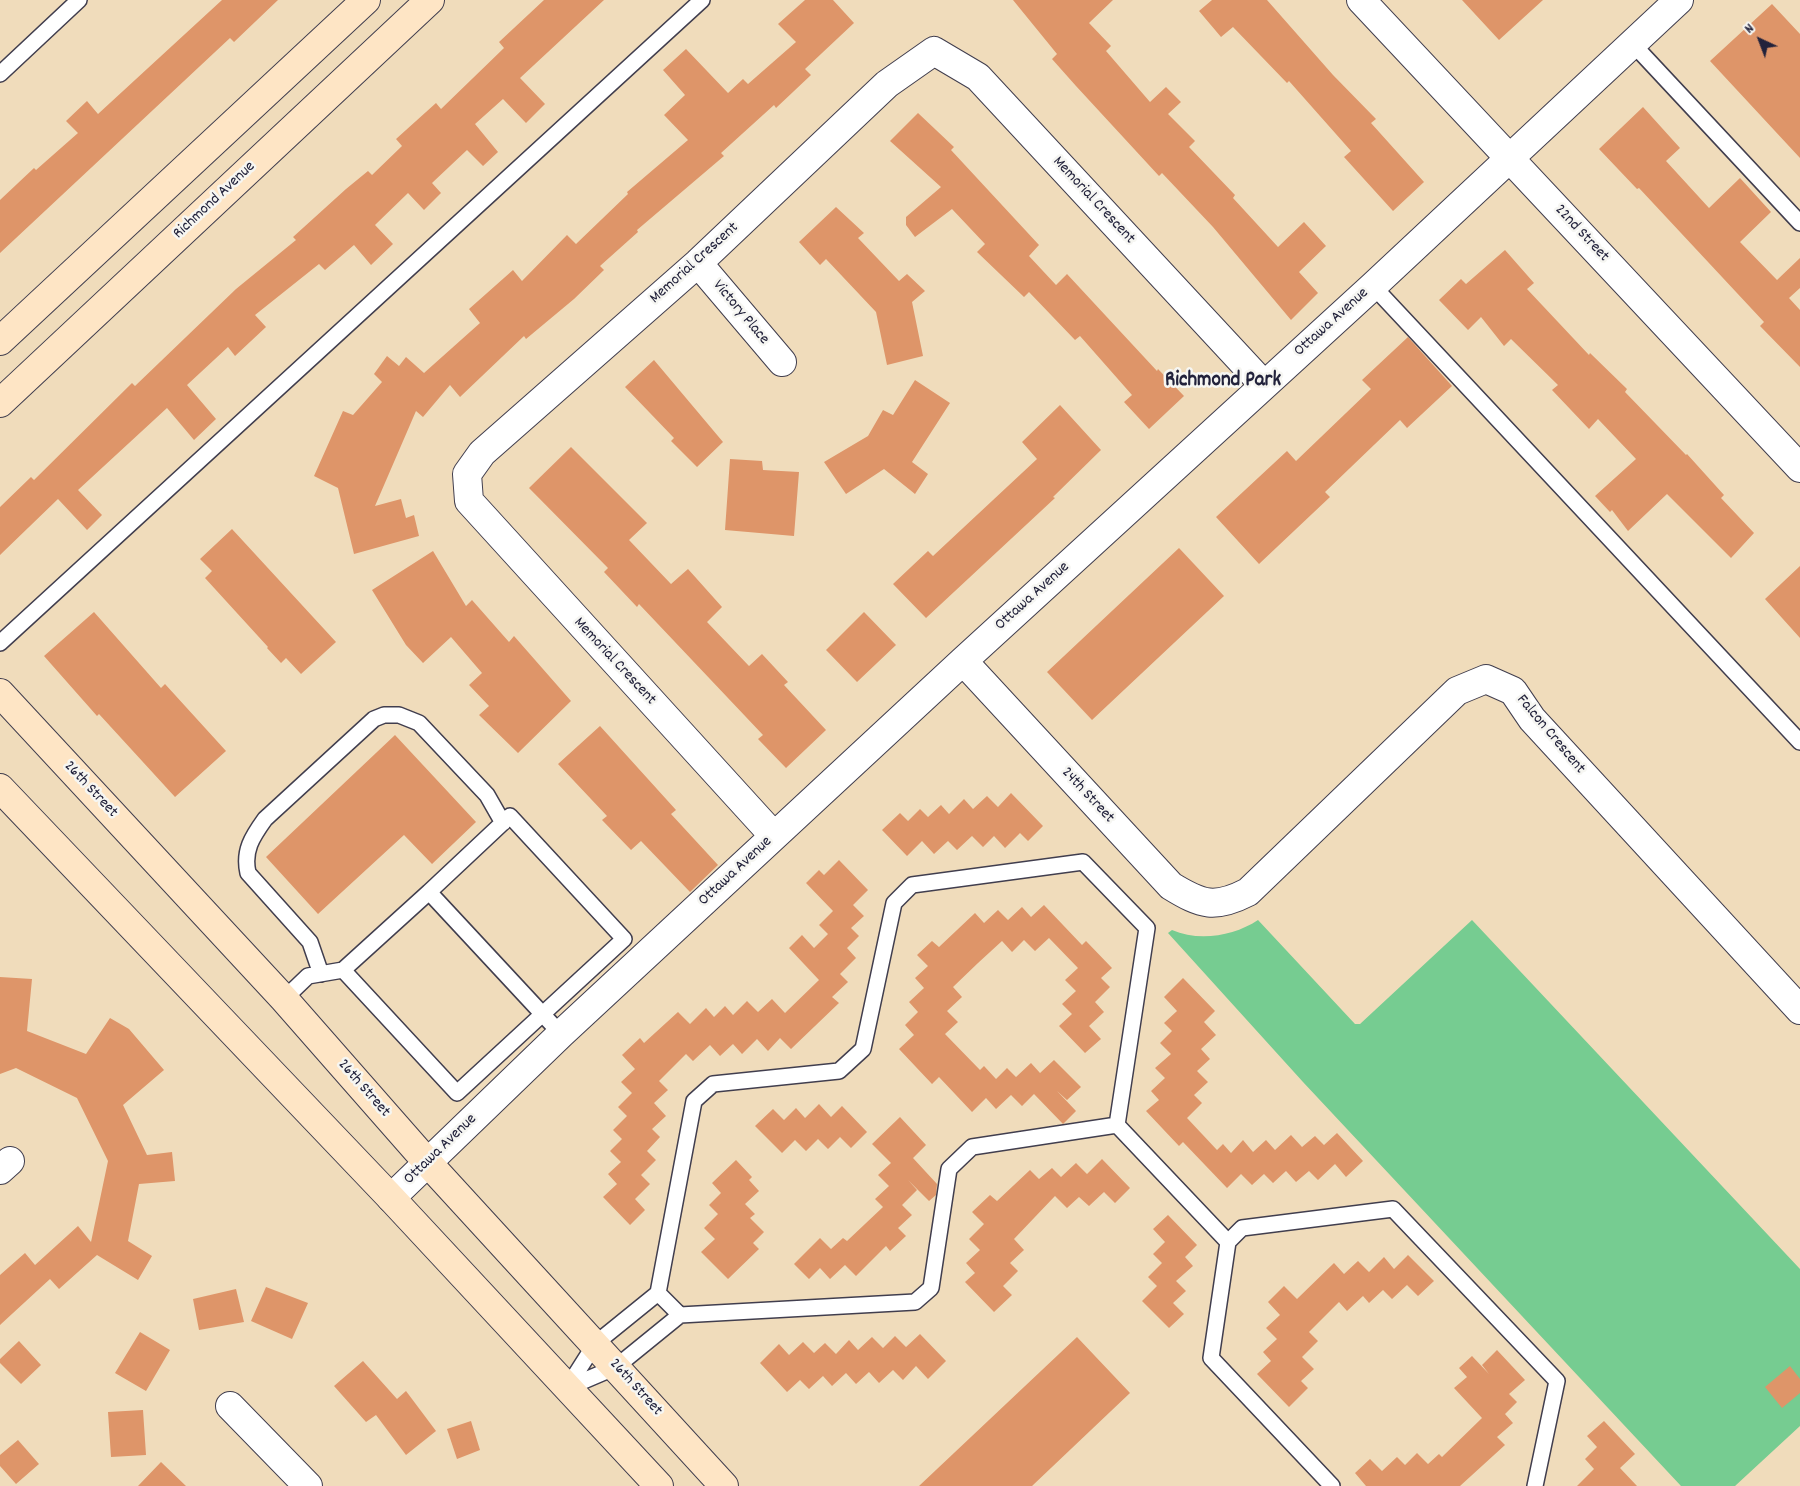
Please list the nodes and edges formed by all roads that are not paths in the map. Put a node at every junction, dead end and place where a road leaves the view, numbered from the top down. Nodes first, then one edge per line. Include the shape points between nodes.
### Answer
1 (79, 0) edge
2 (366, 0) edge
3 (430, 0) edge
4 (702, 0) edge
5 (1361, 0) edge
6 (1679, 0) edge
7 (1632, 43) junction
8 (0, 74) edge
9 (1510, 158) junction
10 (1800, 223) edge
11 (698, 263) junction
12 (1373, 286) junction
13 (0, 342) edge
14 (782, 362) dead end
15 (1264, 385) junction
16 (0, 403) edge
17 (1800, 468) edge
18 (0, 643) edge
19 (963, 661) junction
20 (0, 693) edge
21 (1800, 742) edge
22 (0, 788) edge
23 (503, 823) junction
24 (774, 836) junction
25 (429, 892) junction
26 (1228, 902) joint
27 (343, 970) junction
28 (321, 974) junction
29 (284, 999) junction
30 (1800, 1010) edge
31 (542, 1014) junction
32 (561, 1034) junction
33 (1117, 1125) junction
34 (428, 1163) junction
35 (391, 1198) junction
36 (1228, 1242) junction
37 (658, 1293) junction
38 (680, 1315) junction
39 (595, 1344) junction
40 (616, 1367) junction
41 (567, 1388) junction
42 (230, 1406) dead end
43 (308, 1486) edge
44 (659, 1486) edge
45 (724, 1486) edge
46 (1332, 1486) edge
47 (1535, 1486) edge

1 - 8 lane
2 - 13 street
3 - 16 street, Richmond Avenue
4 - 18 lane
5 - 9 street, 22nd Street
6 - 7 street, Ottawa Avenue
7 - 9 street, Ottawa Avenue
7 - 10 lane
9 - 12 street, Ottawa Avenue
9 - 17 street, 22nd Street
11 - 14 street, Victory Place
11 - 15 street, Memorial Crescent via 887,84 934,51 978,77
11 - 24 street, Memorial Crescent via 482,453 467,474 469,501
12 - 15 street, Ottawa Avenue
12 - 21 lane
15 - 19 street, Ottawa Avenue
19 - 24 street, Ottawa Avenue
19 - 26 street, 24th Street via 1170,886 1192,899
20 - 29 street, 26th Street
22 - 35 street
23 - 25 lane
23 - 28 lane via 487,795 419,723 400,716 384,715 374,719 265,819 251,838 245,859 248,874 310,942
23 - 31 lane via 510,816 624,939
24 - 32 street, Ottawa Avenue
25 - 27 lane
25 - 31 lane
26 - 30 street, Falcon Crescent via 1248,892 1456,691 1486,678 1512,691 1532,719
27 - 28 lane
27 - 31 lane via 457,1093
28 - 29 lane via 308,976
29 - 34 street, 26th Street
31 - 32 lane
32 - 34 street, Ottawa Avenue
33 - 36 lane
33 - 37 lane via 1147,928 1083,862 912,885 894,902 863,1049 839,1071 713,1084 694,1101
33 - 38 lane via 972,1146 949,1169 931,1288 915,1302
34 - 35 street, Ottawa Avenue
34 - 39 street, 26th Street
35 - 41 street
36 - 46 lane via 1212,1358
36 - 47 lane via 1242,1228 1393,1209 1557,1380
37 - 38 lane
37 - 39 lane
38 - 40 lane
39 - 40 street, 26th Street
39 - 41 lane
40 - 41 lane
40 - 45 street, 26th Street
41 - 44 street
42 - 43 street

